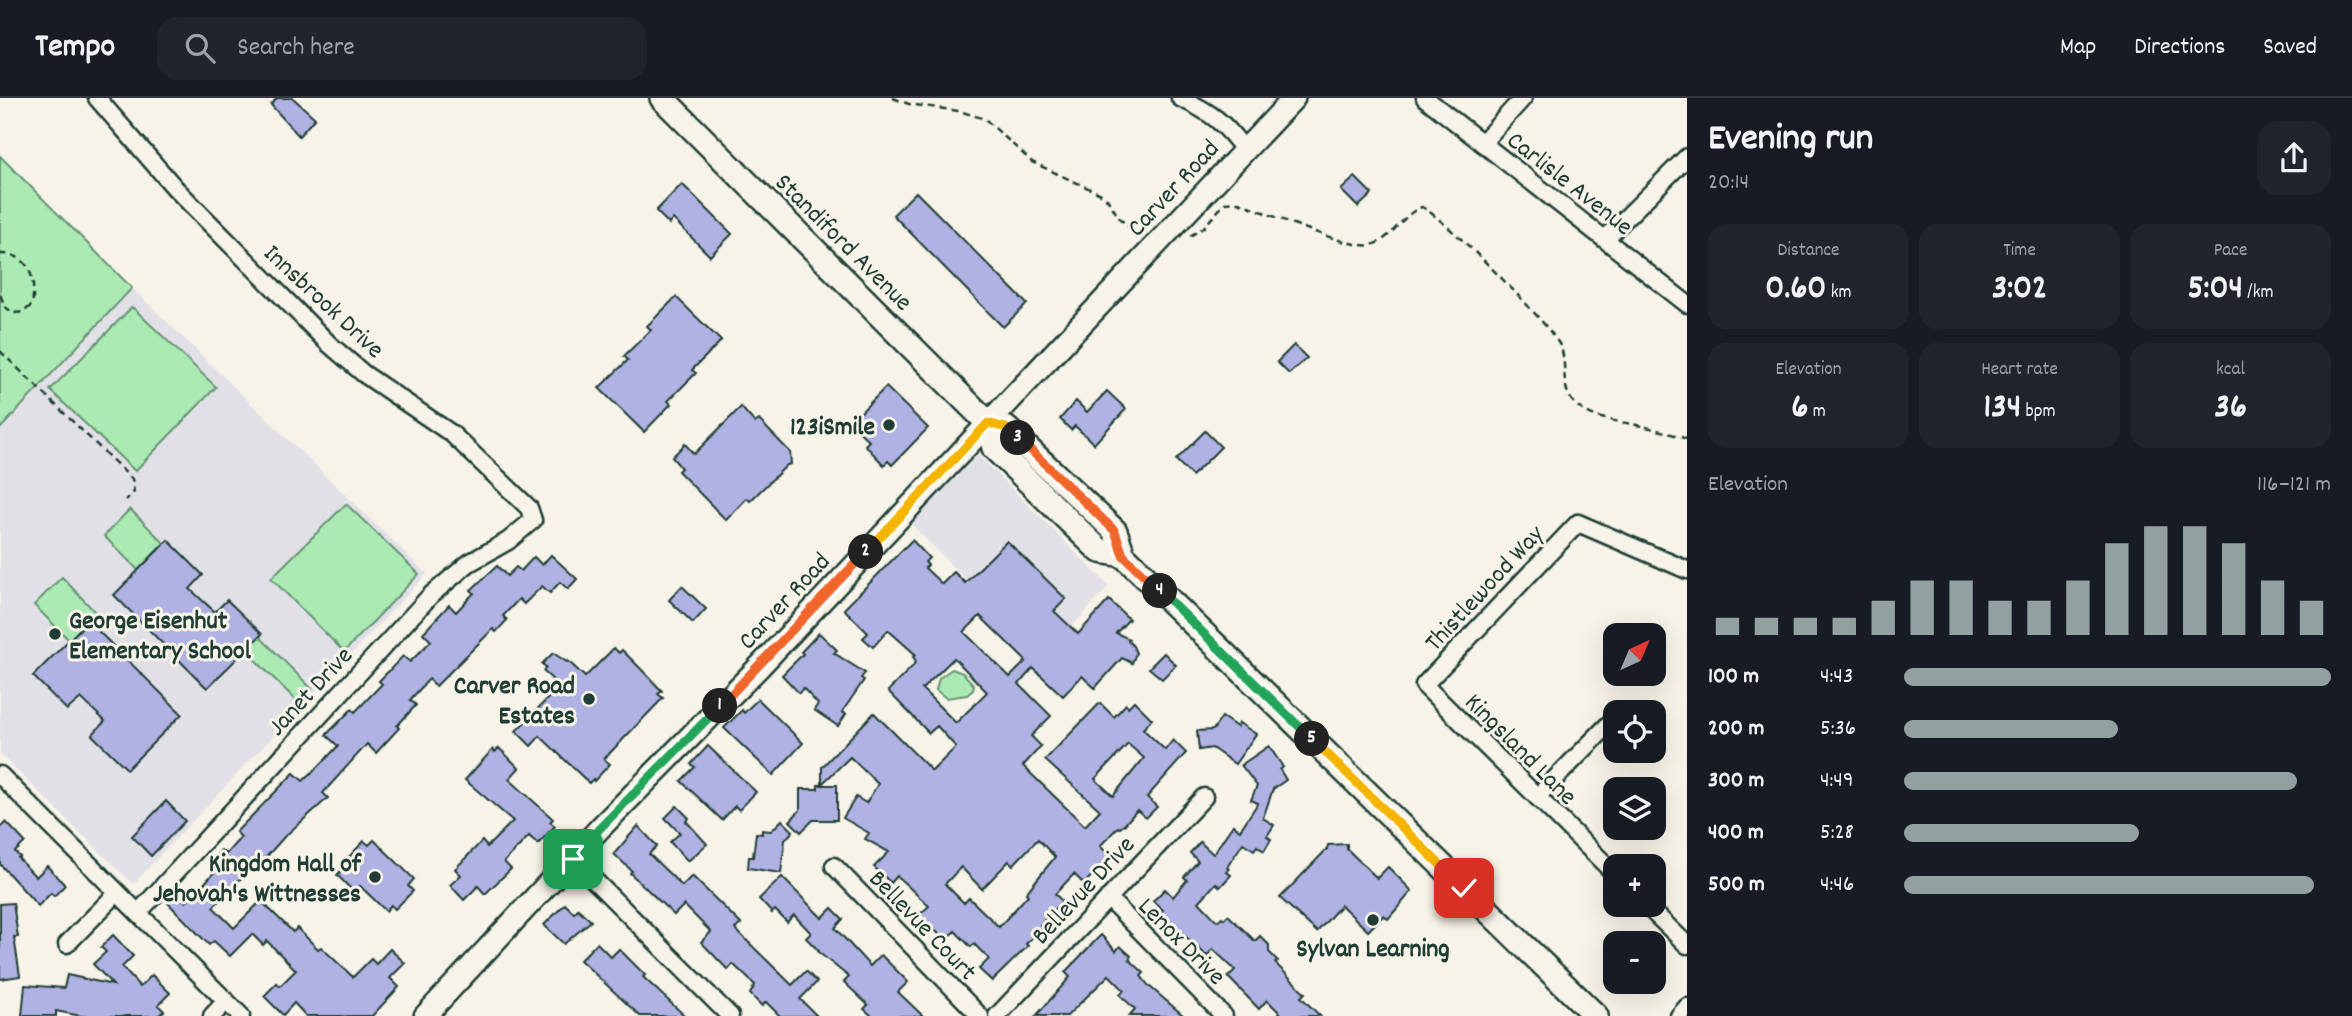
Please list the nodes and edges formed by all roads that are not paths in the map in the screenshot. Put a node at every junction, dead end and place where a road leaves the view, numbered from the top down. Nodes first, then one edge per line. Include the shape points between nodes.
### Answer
1 (97, 98) edge
2 (662, 98) edge
3 (1180, 98) edge
4 (1294, 98) edge
5 (1425, 98) edge
6 (1523, 98) edge
7 (1482, 143) junction
8 (1245, 151) junction
9 (1687, 157) edge
10 (1605, 239) junction
11 (1687, 304) edge
12 (988, 423) junction
13 (533, 520) joint
14 (1687, 570) edge
15 (1424, 685) joint
16 (1603, 730) edge
17 (4, 786) edge
18 (1204, 797) dead end
19 (1537, 797) junction
20 (573, 859) junction
21 (1603, 862) edge
22 (834, 866) dead end
23 (117, 893) junction
24 (1108, 898) junction
25 (138, 913) junction
26 (1658, 917) edge
27 (67, 944) dead end
28 (1687, 945) edge
29 (226, 1001) junction
30 (1687, 1007) edge
31 (212, 1016) edge
32 (241, 1016) edge
33 (425, 1016) edge
34 (730, 1016) edge
35 (980, 1016) edge
36 (997, 1016) edge
37 (1224, 1016) edge
38 (1596, 1016) edge
39 (1679, 1016) edge

1 - 13 street, Innsbrook Drive via 175,188 329,344 364,374 452,434 529,508
2 - 12 main road, Standiford Avenue
3 - 8 street via 1220,120
4 - 8 street, Carver Road
5 - 7 street, Carlisle Avenue
6 - 7 street
7 - 10 street, Carlisle Avenue
8 - 12 street, Carver Road
9 - 10 street
10 - 11 street, Carlisle Avenue
12 - 20 street, Carver Road
12 - 38 main road, Standiford Avenue via 1006,428 1091,506 1115,531 1123,555
13 - 25 street, Janet Drive via 431,595
14 - 15 street, Thistlewood Way via 1578,523
15 - 19 street, Kingsland Lane
16 - 19 street
17 - 23 street
18 - 24 street, Bellevue Drive
19 - 21 street, Kingsland Lane
20 - 33 street, Carver Road
20 - 34 street
22 - 35 street, Bellevue Court
23 - 25 street
23 - 27 street
24 - 36 street, Bellevue Drive
24 - 37 street, Lenox Drive
25 - 29 street
26 - 28 street
29 - 31 street
29 - 32 street
30 - 39 street

